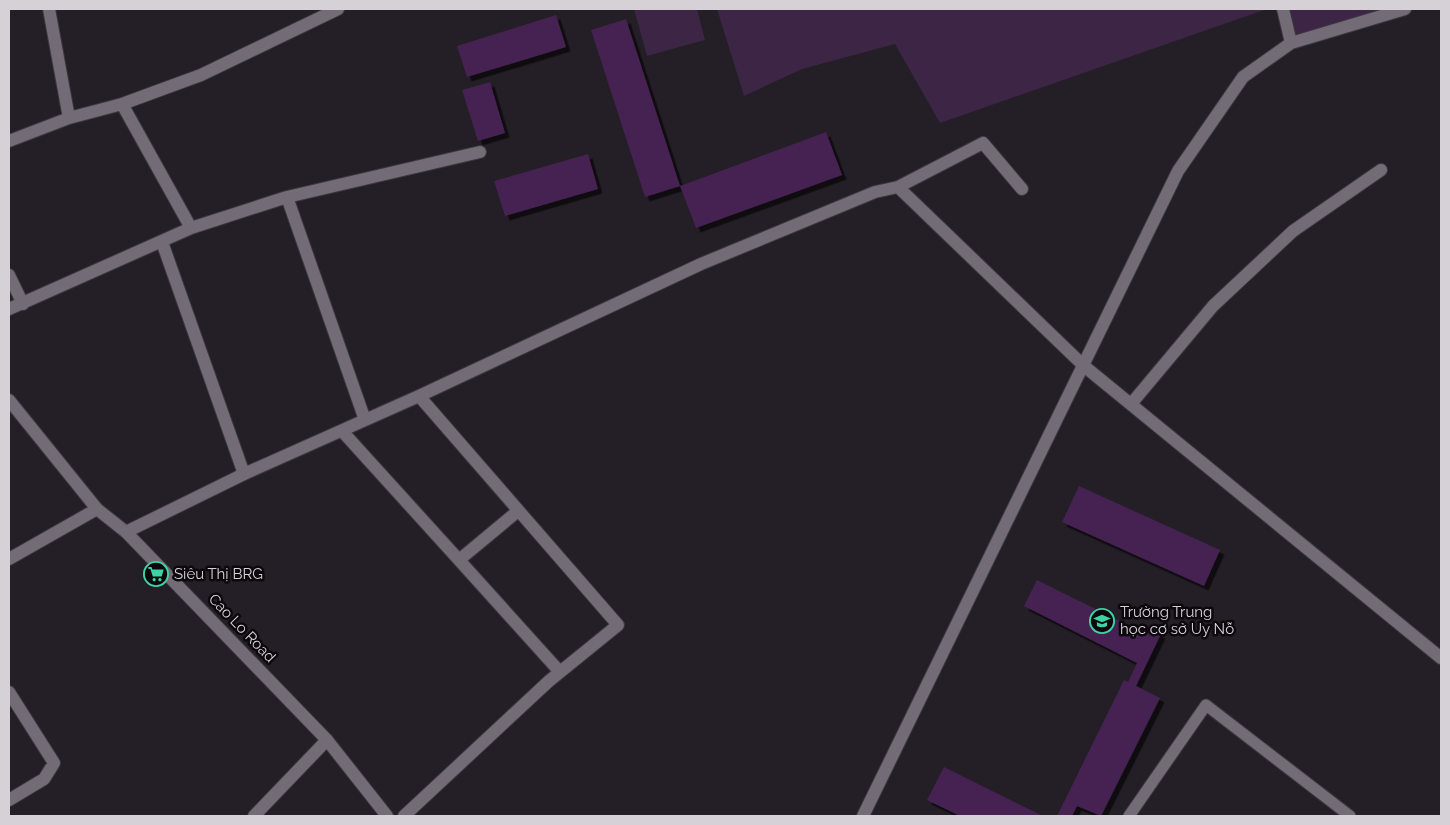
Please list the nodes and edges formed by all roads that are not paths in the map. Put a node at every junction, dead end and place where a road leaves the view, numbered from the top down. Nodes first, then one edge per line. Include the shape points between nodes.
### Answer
1 (49, 9) edge
2 (338, 9) edge
3 (1283, 9) edge
4 (1405, 9) edge
5 (1291, 43) junction
6 (122, 104) junction
7 (69, 118) junction
8 (9, 141) edge
9 (480, 152) dead end
10 (1381, 170) dead end
11 (898, 187) junction
12 (1022, 189) dead end
13 (286, 196) junction
14 (191, 228) junction
15 (162, 242) junction
16 (9, 275) edge
17 (23, 304) junction
18 (9, 309) edge
19 (1084, 366) junction
20 (419, 396) junction
21 (9, 400) edge
22 (1131, 404) junction
23 (365, 420) junction
24 (342, 431) junction
25 (244, 474) junction
26 (97, 509) junction
27 (518, 511) junction
28 (126, 532) junction
29 (9, 559) edge
30 (460, 560) junction
31 (1441, 658) edge
32 (560, 672) junction
33 (9, 692) edge
34 (327, 740) junction
35 (9, 800) edge
36 (254, 816) edge
37 (387, 816) edge
38 (404, 816) edge
39 (863, 816) edge
40 (1128, 816) edge
41 (1350, 816) edge

1 - 7 street
2 - 6 street via 200,76
3 - 5 street
4 - 5 street
5 - 19 street via 1243,77 1178,171
6 - 7 street
6 - 14 street
7 - 8 street
9 - 13 street
10 - 22 street via 1286,238 1214,306
11 - 12 street via 983,143
11 - 19 street
11 - 20 street via 875,192 701,264
13 - 14 street
13 - 23 street
14 - 15 street
15 - 17 street
15 - 25 street
16 - 17 street
17 - 18 street
19 - 22 street
19 - 39 street
20 - 23 street
20 - 27 street
21 - 26 street, Cao Lo Road
22 - 31 street
23 - 24 street
24 - 25 street
24 - 30 street
25 - 28 street
26 - 28 street, Cao Lo Road
26 - 29 street
27 - 30 street
27 - 32 street via 618,625
28 - 34 street, Cao Lo Road
30 - 32 street
32 - 38 street
33 - 35 street via 54,763 44,779
34 - 36 street
34 - 37 street, Cao Lo Road
40 - 41 lane via 1206,705

